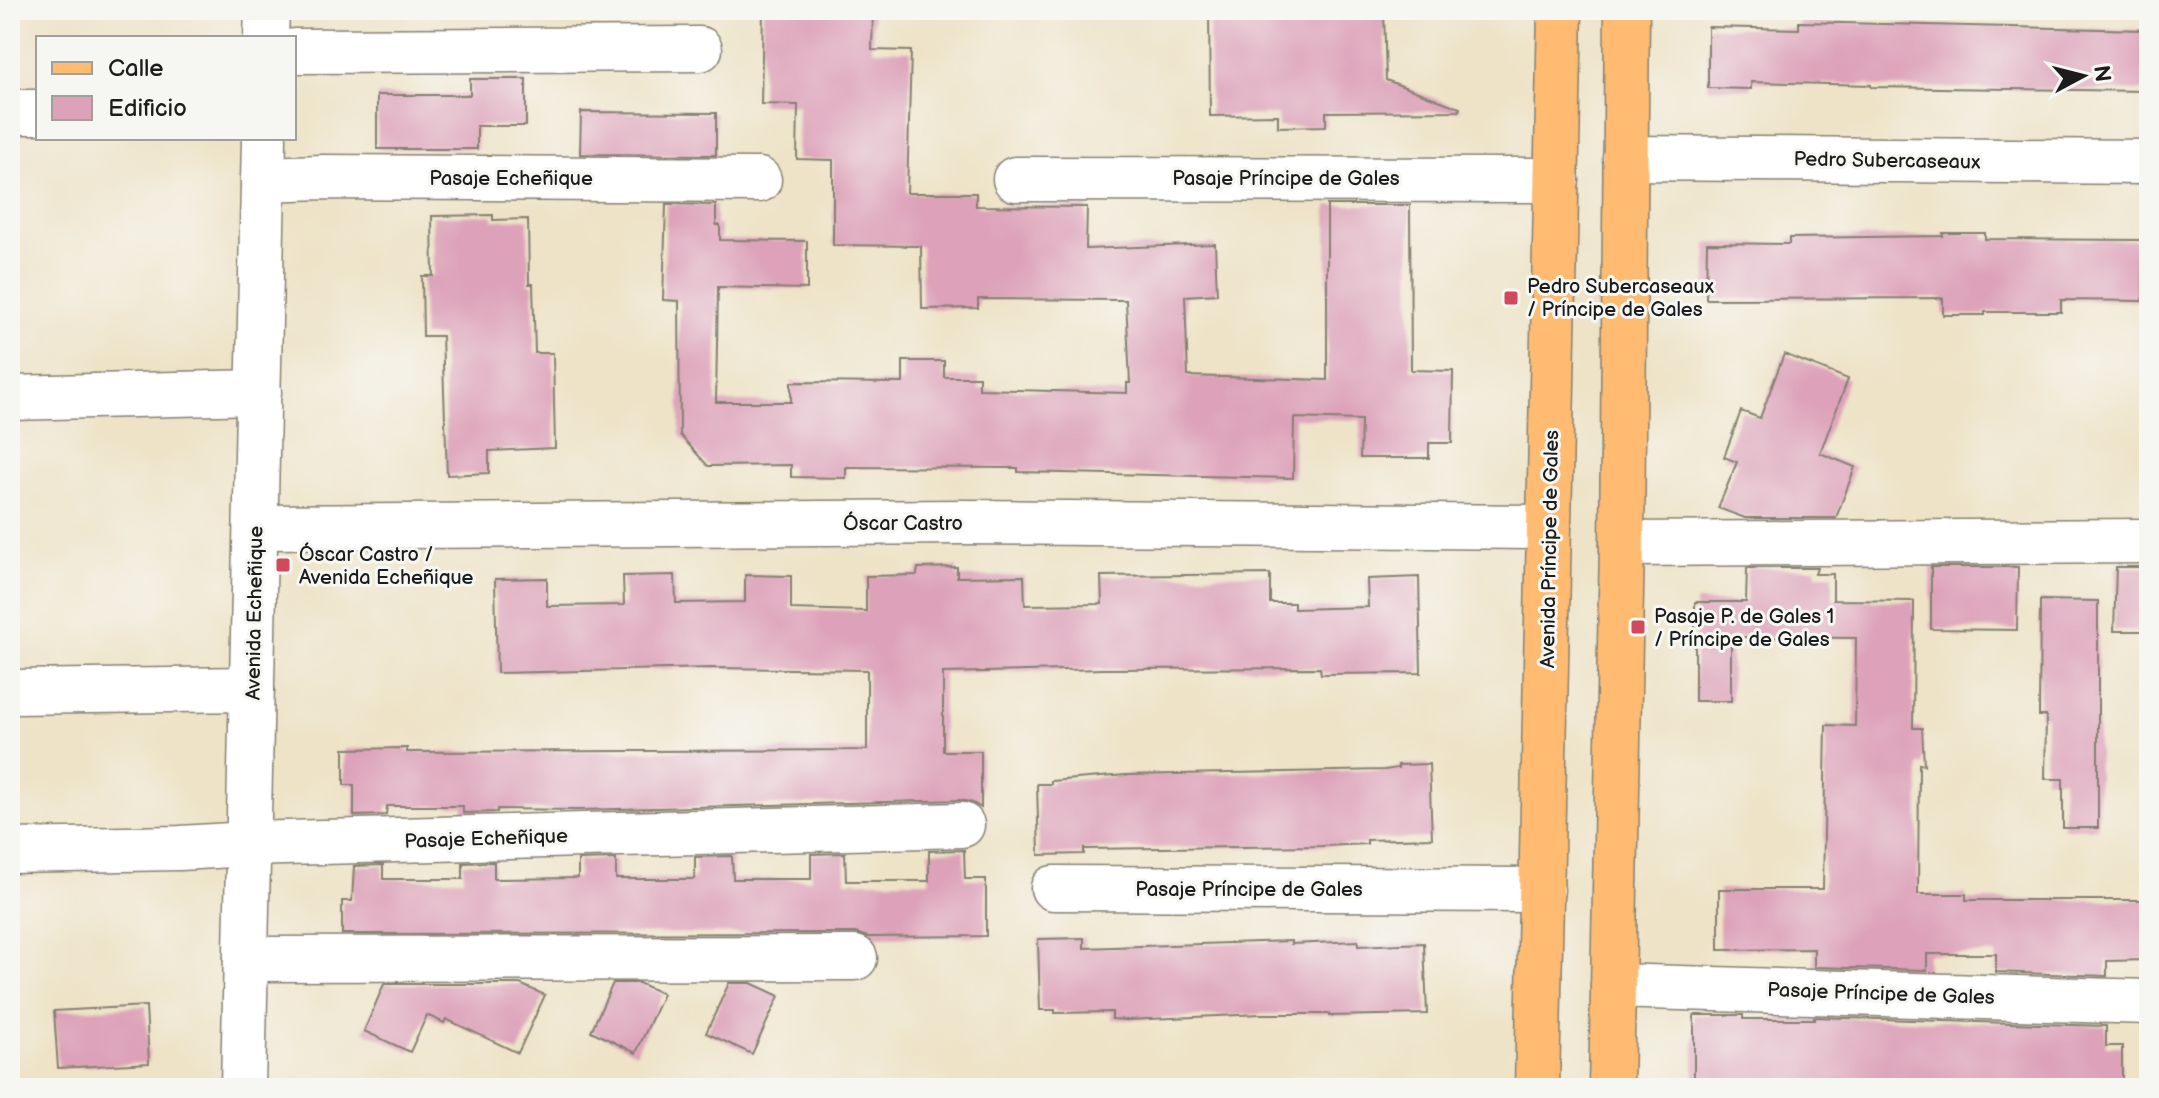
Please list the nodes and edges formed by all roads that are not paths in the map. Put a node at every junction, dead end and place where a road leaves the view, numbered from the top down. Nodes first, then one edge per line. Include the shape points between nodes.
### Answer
1 (267, 10) edge
2 (1560, 10) edge
3 (1627, 10) edge
4 (266, 36) edge
5 (700, 49) dead end
6 (296, 51) edge
7 (10, 112) edge
8 (36, 112) edge
9 (1625, 158) junction
10 (263, 159) edge
11 (2149, 162) edge
12 (1015, 179) dead end
13 (759, 180) dead end
14 (1557, 180) junction
15 (259, 392) junction
16 (10, 398) edge
17 (256, 527) junction
18 (1549, 527) junction
19 (2149, 541) edge
20 (1622, 544) junction
21 (252, 689) junction
22 (10, 692) edge
23 (962, 825) dead end
24 (248, 844) junction
25 (10, 851) edge
26 (1053, 888) dead end
27 (1542, 890) junction
28 (855, 958) dead end
29 (246, 959) junction
30 (1613, 986) junction
31 (2149, 1002) edge
32 (243, 1088) edge
33 (1537, 1088) edge
34 (1611, 1088) edge

1 - 4 street
2 - 14 main road, Avenida Príncipe de Gales
3 - 9 main road
5 - 6 street
7 - 8 street
9 - 11 street, Pedro Subercaseaux
9 - 20 main road
10 - 13 street, Pasaje Echeñique via 339,177
10 - 15 street, Avenida Echeñique
12 - 14 street, Pasaje Príncipe de Gales
14 - 18 main road, Avenida Príncipe de Gales
15 - 16 street
15 - 17 street, Avenida Echeñique
17 - 18 street, Óscar Castro via 963,522
17 - 21 street, Avenida Echeñique
18 - 27 main road, Avenida Príncipe de Gales
19 - 20 street
20 - 30 main road
21 - 22 street
21 - 24 street, Avenida Echeñique
23 - 24 street, Pasaje Echeñique
24 - 25 street, Pasaje Echeñique
24 - 29 street, Avenida Echeñique
26 - 27 street, Pasaje Príncipe de Gales
27 - 33 main road, Avenida Príncipe de Gales
28 - 29 street
29 - 32 street, Avenida Echeñique
30 - 31 street, Pasaje Príncipe de Gales
30 - 34 main road

